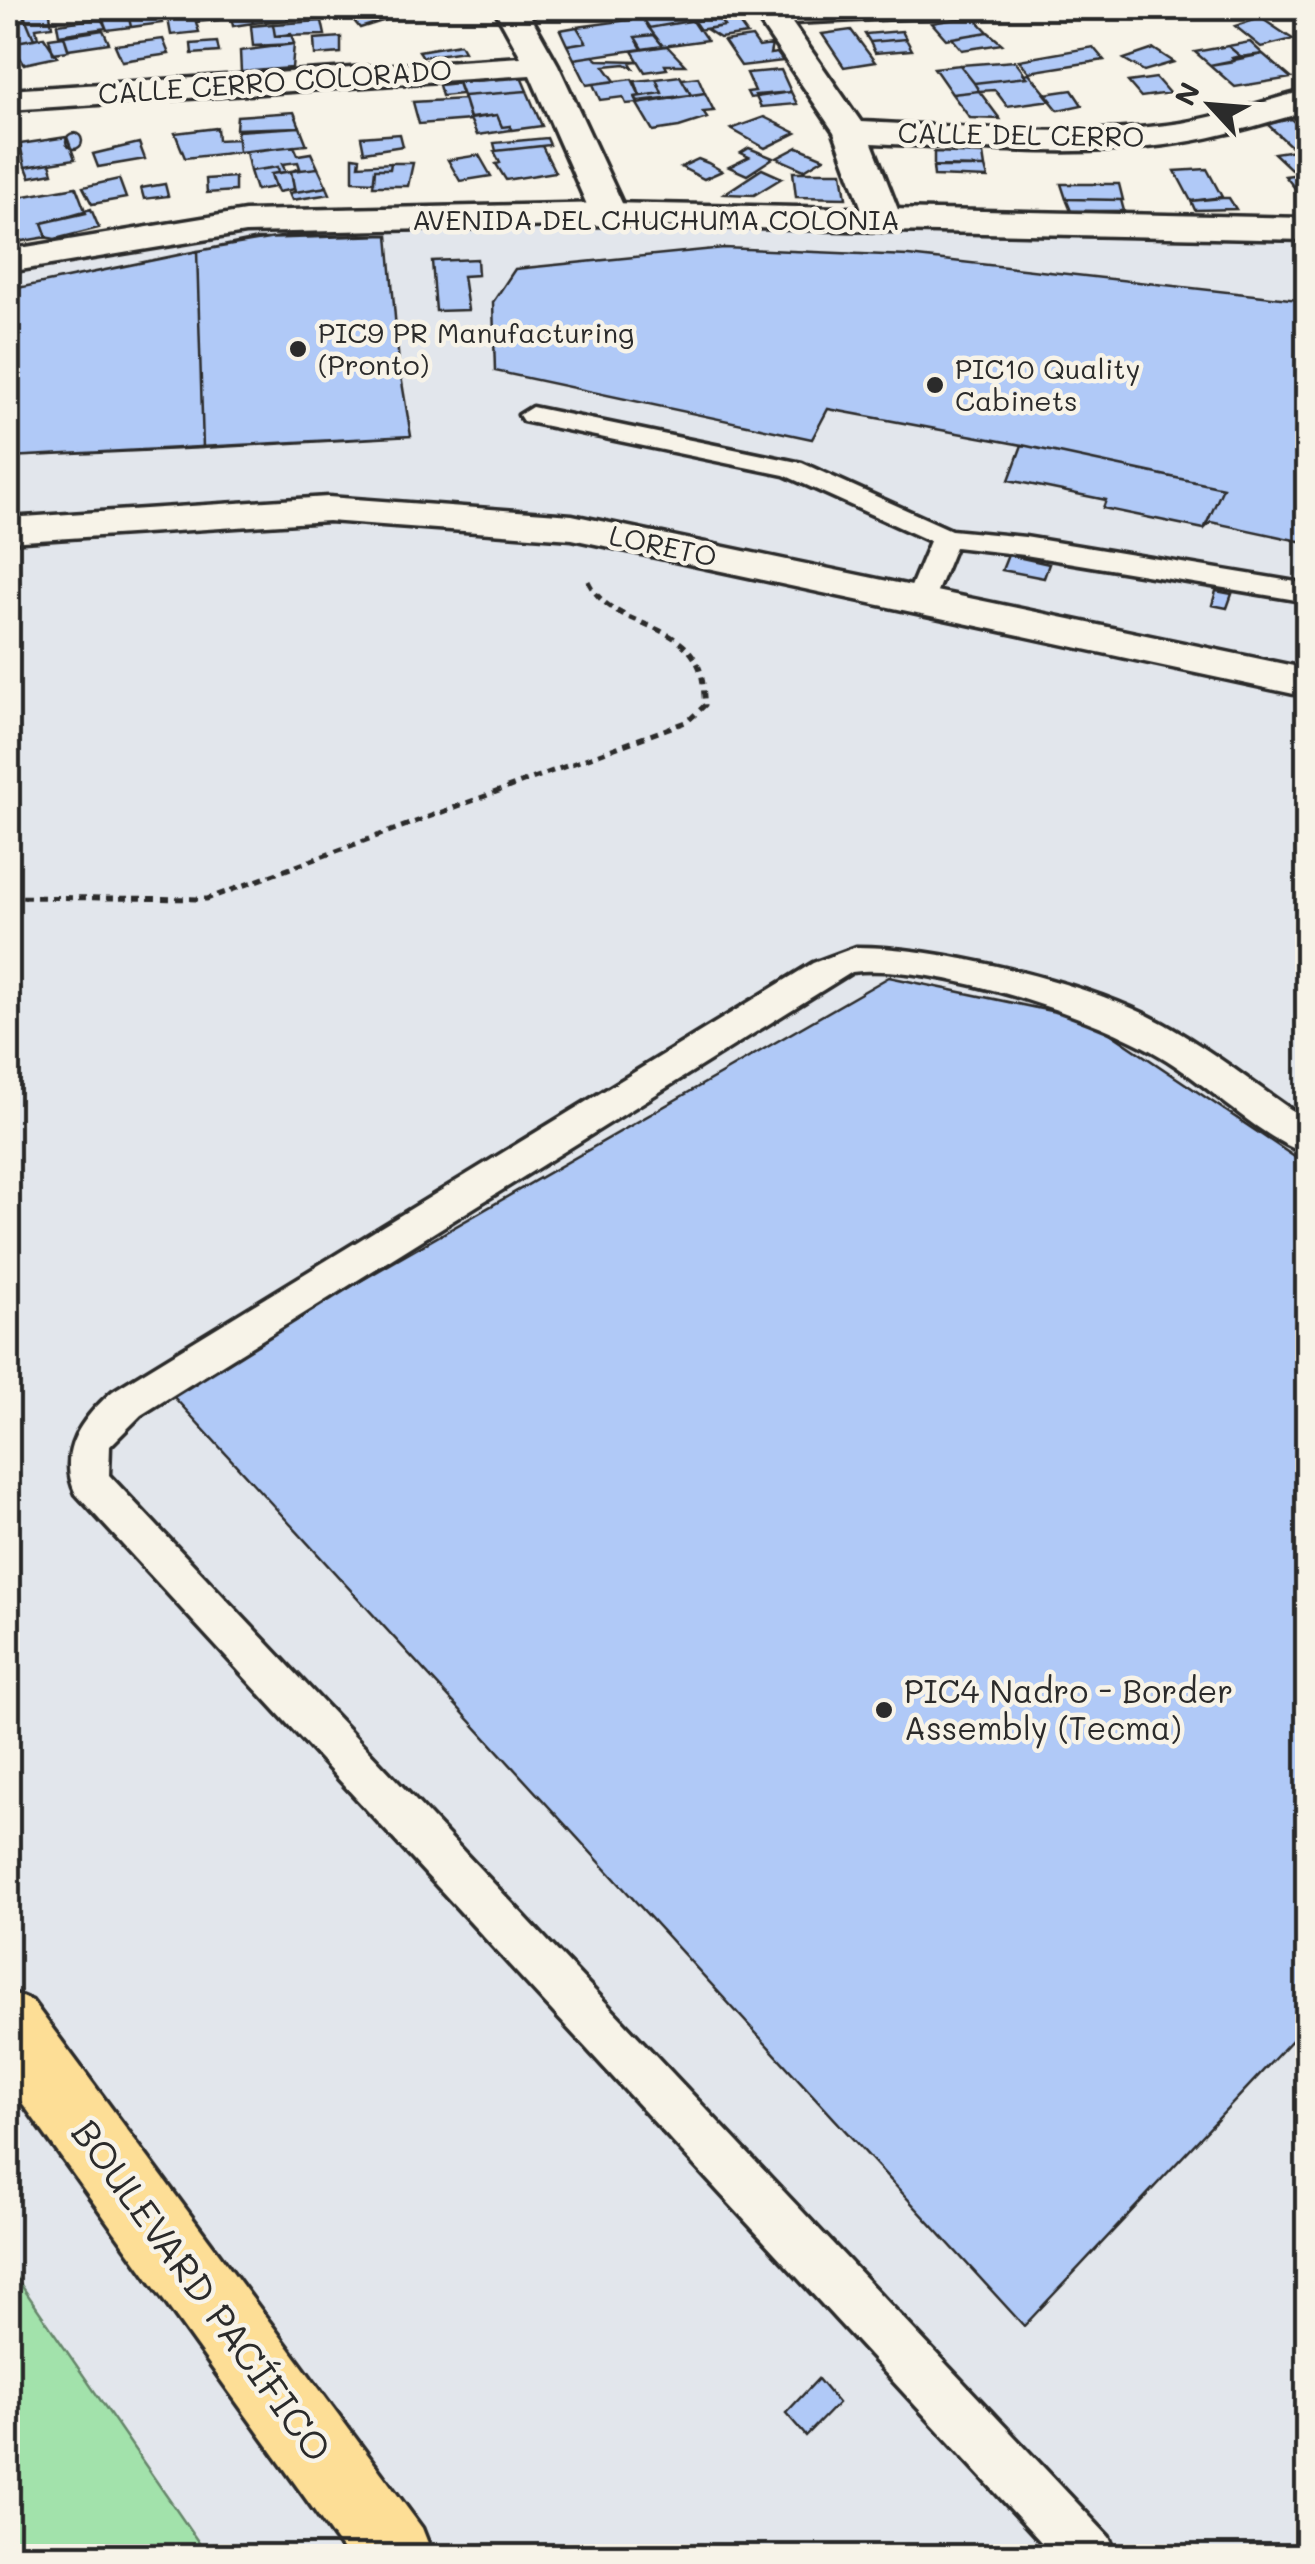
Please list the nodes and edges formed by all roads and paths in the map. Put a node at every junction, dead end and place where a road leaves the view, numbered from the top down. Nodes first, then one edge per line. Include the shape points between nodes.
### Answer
1 (510, 8) edge
2 (921, 8) edge
3 (769, 11) edge
4 (542, 64) junction
5 (8, 100) edge
6 (1308, 100) edge
7 (850, 132) junction
8 (609, 214) junction
9 (884, 220) junction
10 (1308, 229) edge
11 (8, 261) edge
12 (532, 415) dead end
13 (8, 530) edge
14 (945, 538) junction
15 (603, 577) dead end
16 (1308, 592) edge
17 (919, 600) junction
18 (1308, 682) edge
19 (8, 897) edge
20 (1308, 1140) edge
21 (8, 2025) edge
22 (394, 2556) edge
23 (1090, 2556) edge

1 - 4 street
2 - 3 street
3 - 7 street
4 - 5 street, CALLE CERRO COLORADO
4 - 8 street
6 - 7 street, CALLE DEL CERRO via 1153,137
7 - 9 street
8 - 9 street, AVENIDA DEL CHUCHUMA COLONIA
8 - 11 street, AVENIDA DEL CHUCHUMA COLONIA via 246,222
9 - 10 street, AVENIDA DEL CHUCHUMA COLONIA
12 - 14 lane via 792,470
13 - 17 street, LORETO via 328,508 450,515 572,527
14 - 16 lane
14 - 17 lane
15 - 19 path via 586,574 599,602 682,644 699,664 705,705 688,721 207,899
17 - 18 street, LORETO
20 - 23 lane via 1134,1023 890,958 856,958 828,968 128,1404 98,1431 86,1458 90,1482
21 - 22 main road, BOULEVARD PACÍFICO

